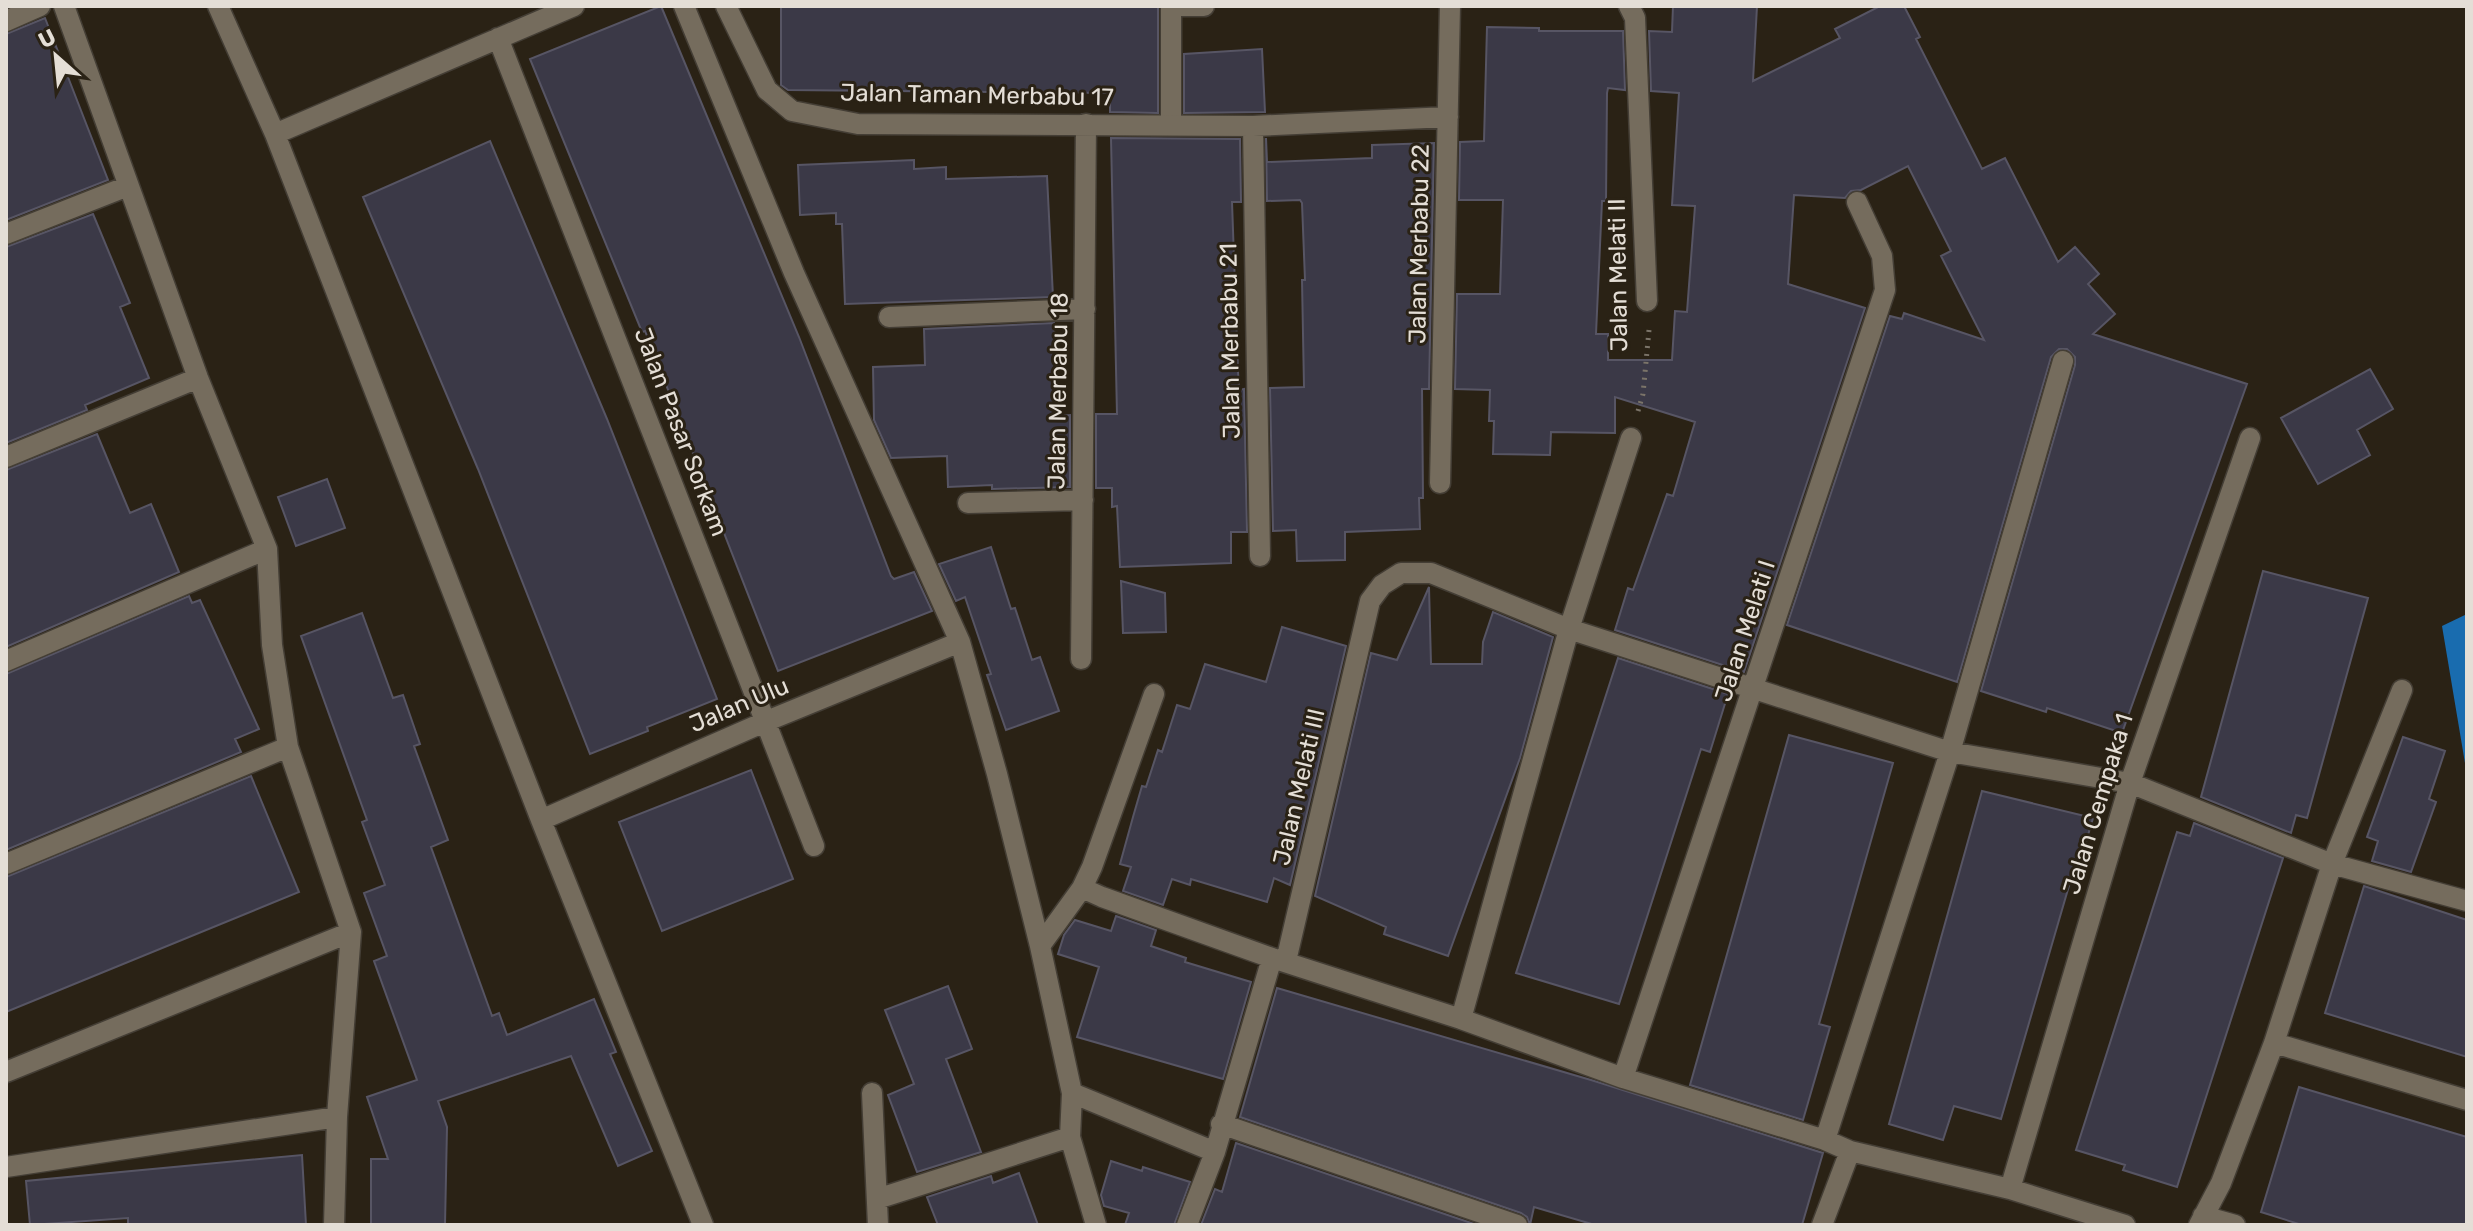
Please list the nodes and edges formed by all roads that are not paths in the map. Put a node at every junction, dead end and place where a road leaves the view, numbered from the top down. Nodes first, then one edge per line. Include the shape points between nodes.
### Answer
1 (40, 6) edge
2 (64, 6) edge
3 (218, 6) edge
4 (574, 6) edge
5 (684, 6) edge
6 (1171, 6) edge
7 (1204, 6) edge
8 (1450, 6) edge
9 (1629, 6) edge
10 (730, 15) edge
11 (6, 21) edge
12 (498, 38) junction
13 (1448, 117) junction
14 (1086, 124) junction
15 (1171, 125) junction
16 (1253, 126) junction
17 (275, 134) junction
18 (128, 186) junction
19 (1857, 202) dead end
20 (6, 234) edge
21 (1647, 301) road end
22 (1085, 309) junction
23 (889, 317) dead end
24 (2063, 361) dead end
25 (198, 378) junction
26 (1631, 438) road end
27 (2250, 438) dead end
28 (6, 457) edge
29 (1440, 483) dead end
30 (1083, 500) junction
31 (968, 503) dead end
32 (267, 549) junction
33 (1260, 556) dead end
34 (1569, 629) junction
35 (960, 642) junction
36 (1081, 659) dead end
37 (6, 661) edge
38 (1754, 687) junction
39 (2402, 690) dead end
40 (1154, 694) dead end
41 (767, 721) junction
42 (288, 747) junction
43 (1950, 752) junction
44 (2130, 783) junction
45 (541, 820) junction
46 (814, 846) dead end
47 (6, 864) edge
48 (2332, 864) junction
49 (1082, 888) junction
50 (2467, 901) edge
51 (351, 932) junction
52 (1040, 946) junction
53 (1279, 959) junction
54 (1461, 1019) junction
55 (2274, 1043) junction
56 (6, 1072) edge
57 (1623, 1078) junction
58 (872, 1093) dead end
59 (1072, 1093) junction
60 (2467, 1100) edge
61 (337, 1117) junction
62 (1221, 1124) junction
63 (1070, 1137) junction
64 (1825, 1140) junction
65 (1850, 1151) junction
66 (1215, 1152) junction
67 (6, 1167) edge
68 (2010, 1189) junction
69 (877, 1199) junction
70 (2201, 1220) edge
71 (334, 1225) edge
72 (703, 1225) edge
73 (878, 1225) edge
74 (1096, 1225) edge
75 (1187, 1225) edge
76 (1517, 1225) edge
77 (1822, 1225) edge
78 (2125, 1225) edge
79 (2235, 1225) edge

1 - 11 street
2 - 18 street
3 - 17 street
4 - 12 street
5 - 35 street via 794,273
6 - 7 street
6 - 15 street
8 - 13 street, Jalan Merbabu 22
9 - 21 street, Jalan Melati II via 1635,18
10 - 14 street, Jalan Taman Merbabu 17 via 767,90 792,111 858,124
12 - 17 street
12 - 41 street, Jalan Pasar Sorkam
13 - 16 street, Jalan Taman Merbabu 17
13 - 29 street, Jalan Merbabu 22
14 - 15 street, Jalan Taman Merbabu 17
14 - 22 street, Jalan Merbabu 18
15 - 16 street, Jalan Taman Merbabu 17
16 - 33 street, Jalan Merbabu 21
17 - 45 street
18 - 20 street
18 - 25 street
19 - 38 street, Jalan Melati I via 1882,256 1885,290
22 - 23 street
22 - 30 street, Jalan Merbabu 18
24 - 43 street
25 - 28 street
25 - 32 street
26 - 34 street
27 - 44 street, Jalan Cempaka 1
30 - 31 street
30 - 36 street, Jalan Merbabu 18
32 - 37 street
32 - 42 street via 272,645
34 - 38 street, Jalan Melati III
34 - 53 street, Jalan Melati III via 1431,573 1401,573 1382,585 1370,601
34 - 54 street
35 - 41 street, Jalan Ulu
35 - 52 street
38 - 43 street, Jalan Melati III
38 - 57 street, Jalan Melati I
39 - 48 street
40 - 49 street
41 - 45 street, Jalan Ulu
41 - 46 street, Jalan Pasar Sorkam
42 - 47 street
42 - 51 street
43 - 44 street, Jalan Melati III
43 - 64 street
44 - 48 street, Jalan Melati III
44 - 68 street, Jalan Cempaka 1
45 - 72 street
48 - 50 street, Jalan Melati III
48 - 55 street
49 - 52 street
49 - 53 street
51 - 56 street
51 - 61 street
52 - 59 street
53 - 54 street
53 - 62 street, Jalan Melati III
54 - 57 street
55 - 60 street
55 - 70 street via 2221,1183
57 - 64 street
58 - 69 street
59 - 63 street
59 - 66 street
61 - 67 street
61 - 71 street
62 - 66 street, Jalan Melati III
62 - 76 street
63 - 69 street
63 - 74 street
64 - 65 street
65 - 68 street
65 - 77 street
66 - 75 street, Jalan Melati III
68 - 78 street
69 - 73 street
70 - 79 street

